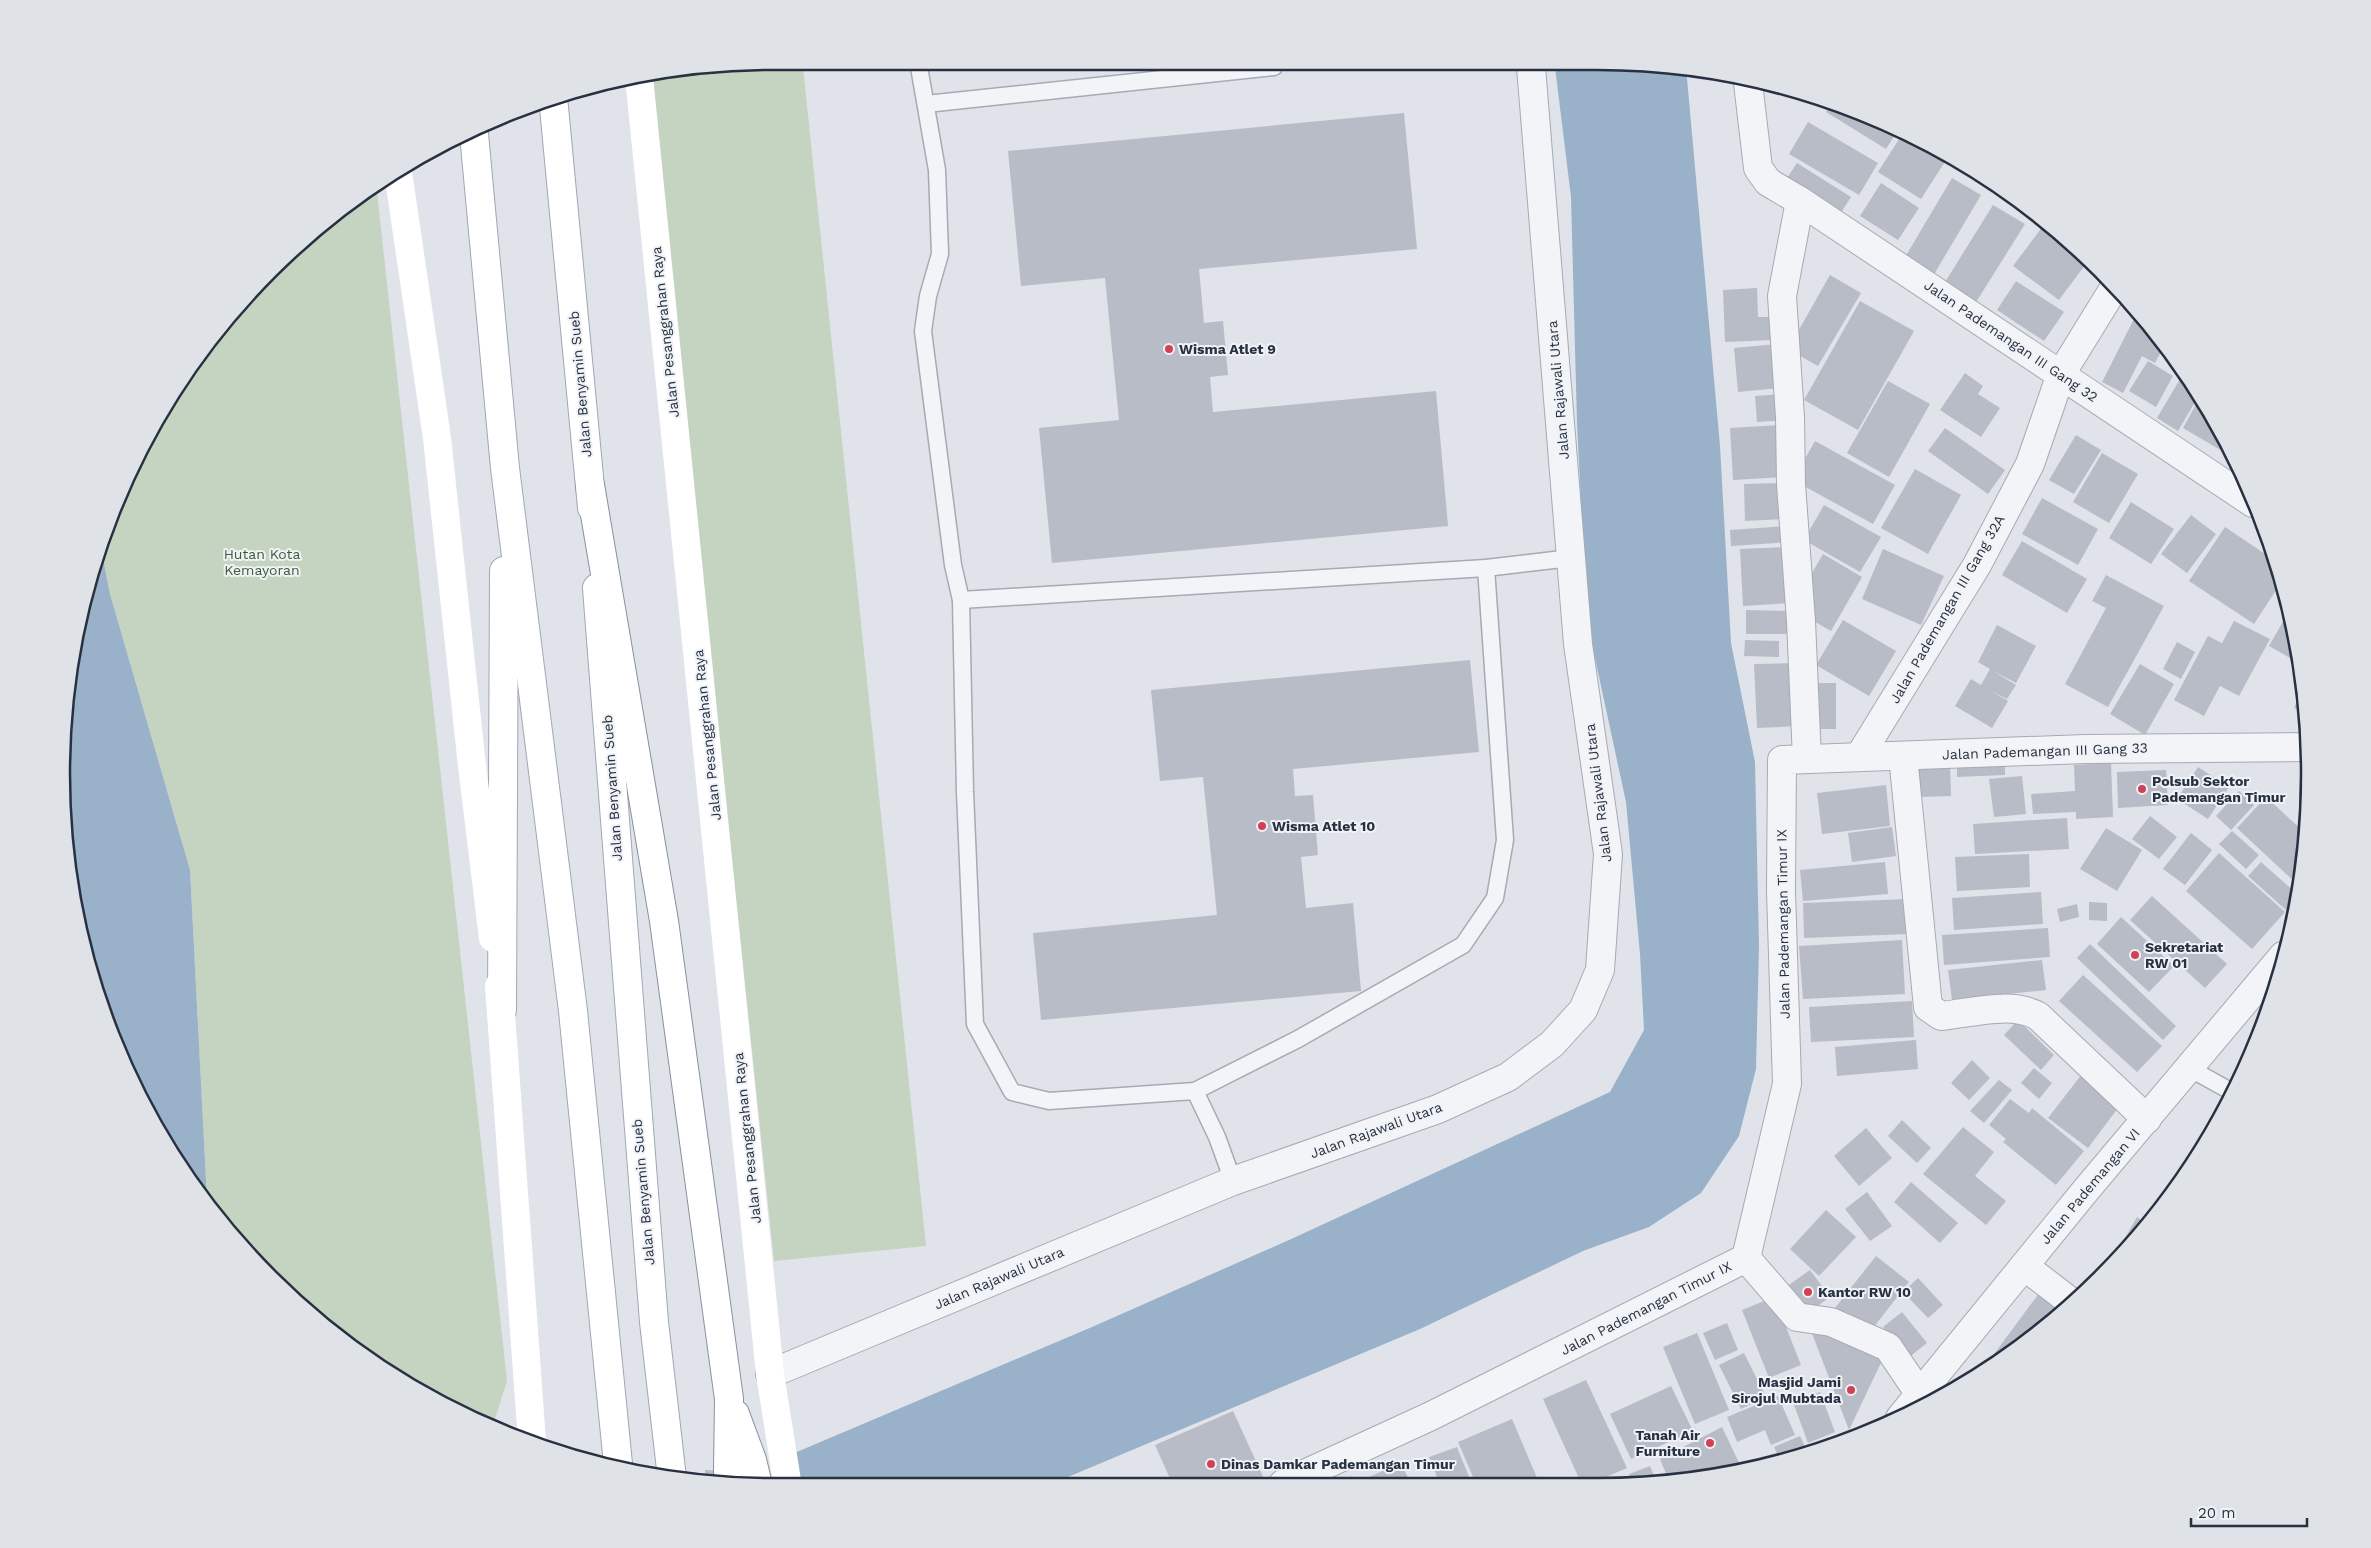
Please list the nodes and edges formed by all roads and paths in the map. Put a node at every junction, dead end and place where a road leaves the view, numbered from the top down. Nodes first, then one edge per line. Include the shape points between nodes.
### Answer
1 (920, 70) edge
2 (1246, 70) edge
3 (1532, 70) edge
4 (640, 84) edge
5 (1748, 87) edge
6 (926, 104) junction
7 (554, 105) edge
8 (474, 138) edge
9 (399, 179) edge
10 (1800, 200) junction
11 (2111, 293) edge
12 (2062, 374) junction
13 (505, 468) junction
14 (590, 485) junction
15 (2243, 496) edge
16 (1571, 558) junction
17 (1486, 568) junction
18 (961, 600) junction
19 (2300, 747) edge
20 (1903, 756) junction
21 (1859, 757) junction
22 (1794, 760) junction
23 (2272, 972) edge
24 (502, 1010) junction
25 (2190, 1068) junction
26 (2226, 1089) edge
27 (1195, 1091) junction
28 (2147, 1118) junction
29 (1233, 1181) junction
30 (1746, 1258) junction
31 (2024, 1266) junction
32 (2066, 1298) edge
33 (772, 1383) junction
34 (1919, 1393) junction
35 (1911, 1403) edge
36 (532, 1434) edge
37 (618, 1460) edge
38 (671, 1470) edge
39 (746, 1471) edge
40 (786, 1478) edge
41 (1296, 1478) edge

1 - 6 lane
2 - 6 lane
3 - 16 street, Jalan Rajawali Utara
4 - 33 main road, Jalan Pesanggrahan Raya
5 - 10 street, Jalan Pademangan III Gang 32 via 1758,168 1768,182
6 - 18 lane via 937,170 940,254 928,296 923,330
7 - 14 main road, Jalan Benyamin Sueb
8 - 13 main road
9 - 24 main road via 437,438
10 - 12 street, Jalan Pademangan III Gang 32
10 - 22 street, Jalan Pademangan Timur IX via 1782,296 1801,621
11 - 12 street, Jalan Pademangan III Gang 32A
12 - 15 street, Jalan Pademangan III Gang 32
12 - 21 street, Jalan Pademangan III Gang 32A via 2030,464 1977,565
13 - 24 main road
13 - 37 main road via 573,1010
14 - 38 main road, Jalan Benyamin Sueb via 654,1322
14 - 39 main road via 664,921 729,1399
16 - 17 lane
16 - 29 street, Jalan Rajawali Utara via 1578,644 1608,854 1600,970 1583,1010 1552,1044 1508,1077 1438,1109
17 - 18 lane
17 - 27 lane via 1504,840 1495,898 1463,945 1298,1039
18 - 27 lane via 975,1024 1012,1092 1049,1101
19 - 20 street, Jalan Pademangan III Gang 33 via 2085,749
20 - 21 street, Jalan Pademangan III Gang 33
20 - 28 street via 1928,1007 1940,1016 2018,1008 2031,1012
21 - 22 street, Jalan Pademangan III Gang 33
22 - 30 street, Jalan Pademangan Timur IX via 1782,892 1787,1084
23 - 25 street, Jalan Pademangan VI
24 - 36 main road
25 - 26 lane
25 - 28 street, Jalan Pademangan VI
27 - 29 lane
28 - 31 street, Jalan Pademangan VI
29 - 33 street, Jalan Rajawali Utara
30 - 34 street via 1797,1317 1831,1322 1888,1346
30 - 41 street, Jalan Pademangan Timur IX via 1432,1416
31 - 32 street
31 - 34 street, Jalan Pademangan VI
33 - 40 main road
34 - 35 street, Jalan Pademangan VI

